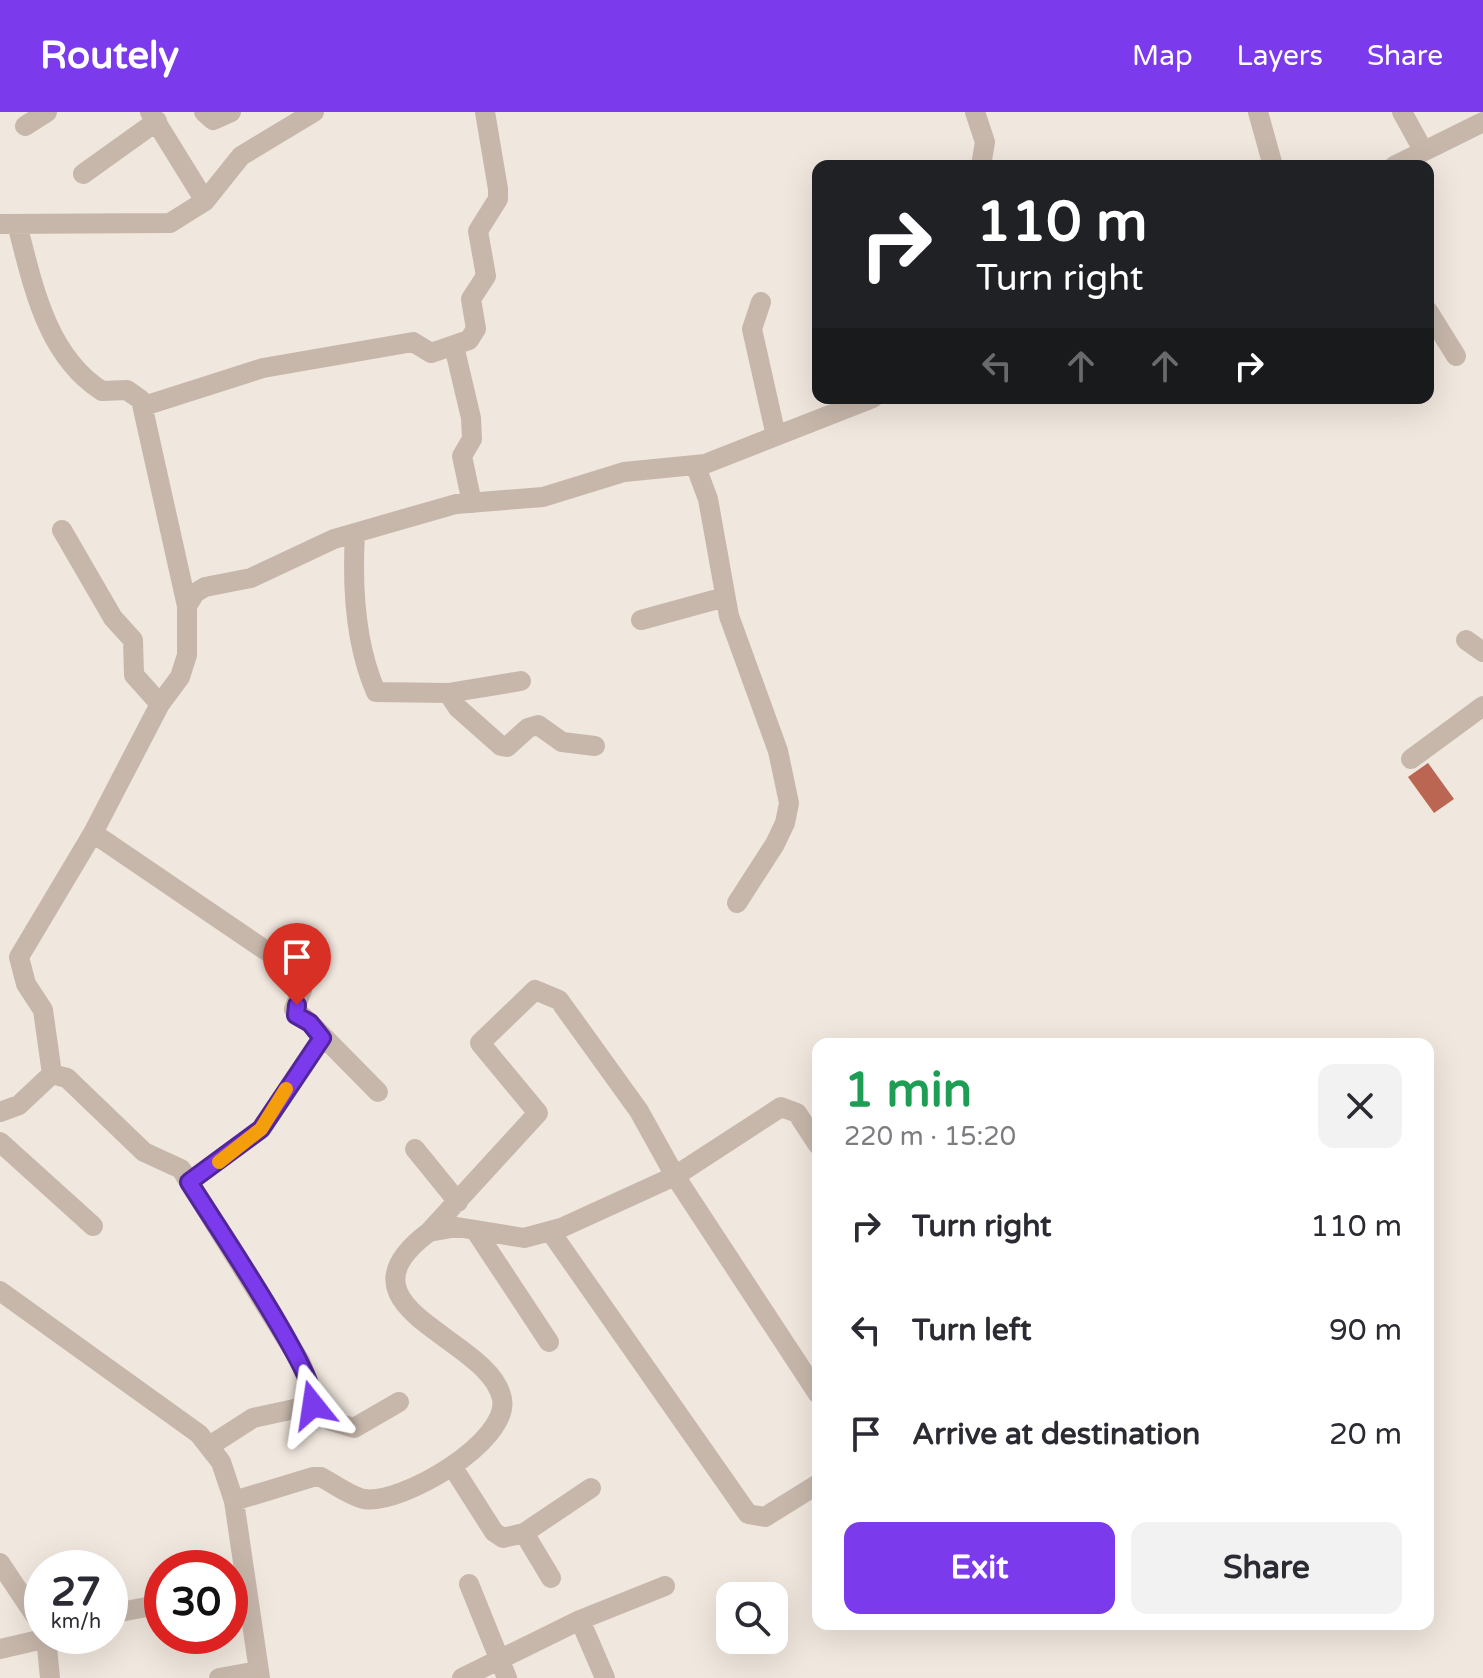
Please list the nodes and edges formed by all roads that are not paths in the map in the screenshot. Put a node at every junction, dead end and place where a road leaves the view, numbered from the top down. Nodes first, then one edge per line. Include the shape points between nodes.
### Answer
1 (47, 112) edge
2 (204, 112) edge
3 (231, 112) edge
4 (314, 112) edge
5 (485, 112) edge
6 (975, 112) edge
7 (1258, 112) edge
8 (1402, 112) edge
9 (153, 117) edge
10 (1483, 122) edge
11 (25, 126) dead end
12 (1423, 150) junction
13 (982, 160) edge
14 (1271, 160) edge
15 (1405, 160) edge
16 (83, 174) dead end
17 (205, 201) junction
18 (8, 224) edge
19 (761, 302) dead end
20 (1434, 321) edge
21 (454, 346) junction
22 (1456, 356) dead end
23 (858, 404) edge
24 (144, 406) junction
25 (776, 436) junction
26 (696, 467) junction
27 (472, 503) junction
28 (62, 530) dead end
29 (355, 534) junction
30 (725, 597) junction
31 (187, 606) junction
32 (641, 620) dead end
33 (1466, 640) dead end
34 (1483, 652) edge
35 (521, 681) dead end
36 (448, 693) junction
37 (160, 704) junction
38 (1483, 706) edge
39 (595, 746) dead end
40 (1411, 759) dead end
41 (93, 833) junction
42 (737, 903) dead end
43 (9, 960) edge
44 (322, 1038) junction
45 (52, 1074) junction
46 (378, 1092) dead end
47 (0, 1112) edge
48 (812, 1136) edge
49 (0, 1142) edge
50 (415, 1149) dead end
51 (675, 1176) junction
52 (189, 1182) junction
53 (458, 1202) junction
54 (93, 1226) dead end
55 (475, 1230) junction
56 (550, 1231) junction
57 (429, 1232) junction
58 (0, 1291) edge
59 (549, 1342) dead end
60 (812, 1385) edge
61 (399, 1402) dead end
62 (313, 1405) junction
63 (211, 1445) junction
64 (452, 1466) junction
65 (591, 1488) dead end
66 (812, 1488) edge
67 (234, 1501) junction
68 (524, 1533) junction
69 (237, 1550) edge
70 (3, 1571) edge
71 (551, 1578) dead end
72 (469, 1584) dead end
73 (665, 1586) dead end
74 (24, 1601) edge
75 (580, 1620) junction
76 (248, 1629) edge
77 (24, 1635) edge
78 (0, 1638) edge
79 (24, 1641) edge
80 (0, 1649) edge
81 (48, 1654) edge
82 (503, 1669) edge
83 (259, 1674) edge
84 (466, 1677) edge
85 (50, 1678) edge
86 (219, 1678) edge
87 (605, 1678) edge

1 - 11 street
2 - 3 street via 213,120
4 - 17 street via 241,156
5 - 21 street via 498,199 478,231 486,276 471,299 474,335
6 - 13 street via 985,142
7 - 14 street
8 - 12 street
9 - 16 street
9 - 17 street
10 - 12 street
12 - 15 street
17 - 18 street via 170,223
18 - 24 street via 39,307 70,361 102,391 136,393
19 - 25 street via 752,329
20 - 22 street
21 - 24 street via 431,353 413,342 271,367
21 - 27 street via 471,418 471,444 462,456
23 - 25 street
24 - 31 street
25 - 26 street
26 - 27 street via 645,469 543,497
26 - 30 street via 708,499
27 - 29 street
28 - 37 street via 113,618 133,640 134,675
29 - 31 street via 316,545 251,578 205,587
29 - 36 street via 355,604 376,692
30 - 32 street
30 - 42 street via 739,650 778,751 789,803 775,844
31 - 37 street via 184,665
33 - 34 street
35 - 36 street
36 - 39 street via 501,746 538,725 562,742
37 - 41 street
38 - 40 street
41 - 43 street
41 - 44 street via 293,969 302,990 296,1015
43 - 45 street via 43,1010
44 - 46 street
44 - 52 street via 261,1129
45 - 47 street via 19,1105
45 - 52 street via 67,1078 144,1152 175,1164
48 - 51 street via 797,1113 781,1107
49 - 54 street
50 - 53 street
51 - 53 street via 639,1111 559,1000 535,990 480,1043 538,1113
51 - 56 street
51 - 60 street
52 - 62 street via 300,1361
53 - 57 street
55 - 56 street via 524,1238
55 - 57 street
55 - 59 street
56 - 66 street via 748,1514 765,1517
57 - 64 street via 402,1259 398,1274 403,1301 422,1324 483,1365 503,1401 493,1432
58 - 63 street
61 - 62 street via 354,1428 331,1421
62 - 63 street via 253,1418
63 - 67 street
64 - 67 street via 409,1489 378,1497 364,1499 313,1477
64 - 68 street via 494,1532 503,1538
65 - 68 street
67 - 69 street
68 - 71 street
70 - 74 street
72 - 82 street
73 - 75 street
75 - 82 street
75 - 87 street
76 - 83 street
77 - 78 street
79 - 80 street
81 - 85 street
82 - 84 street
83 - 86 street

